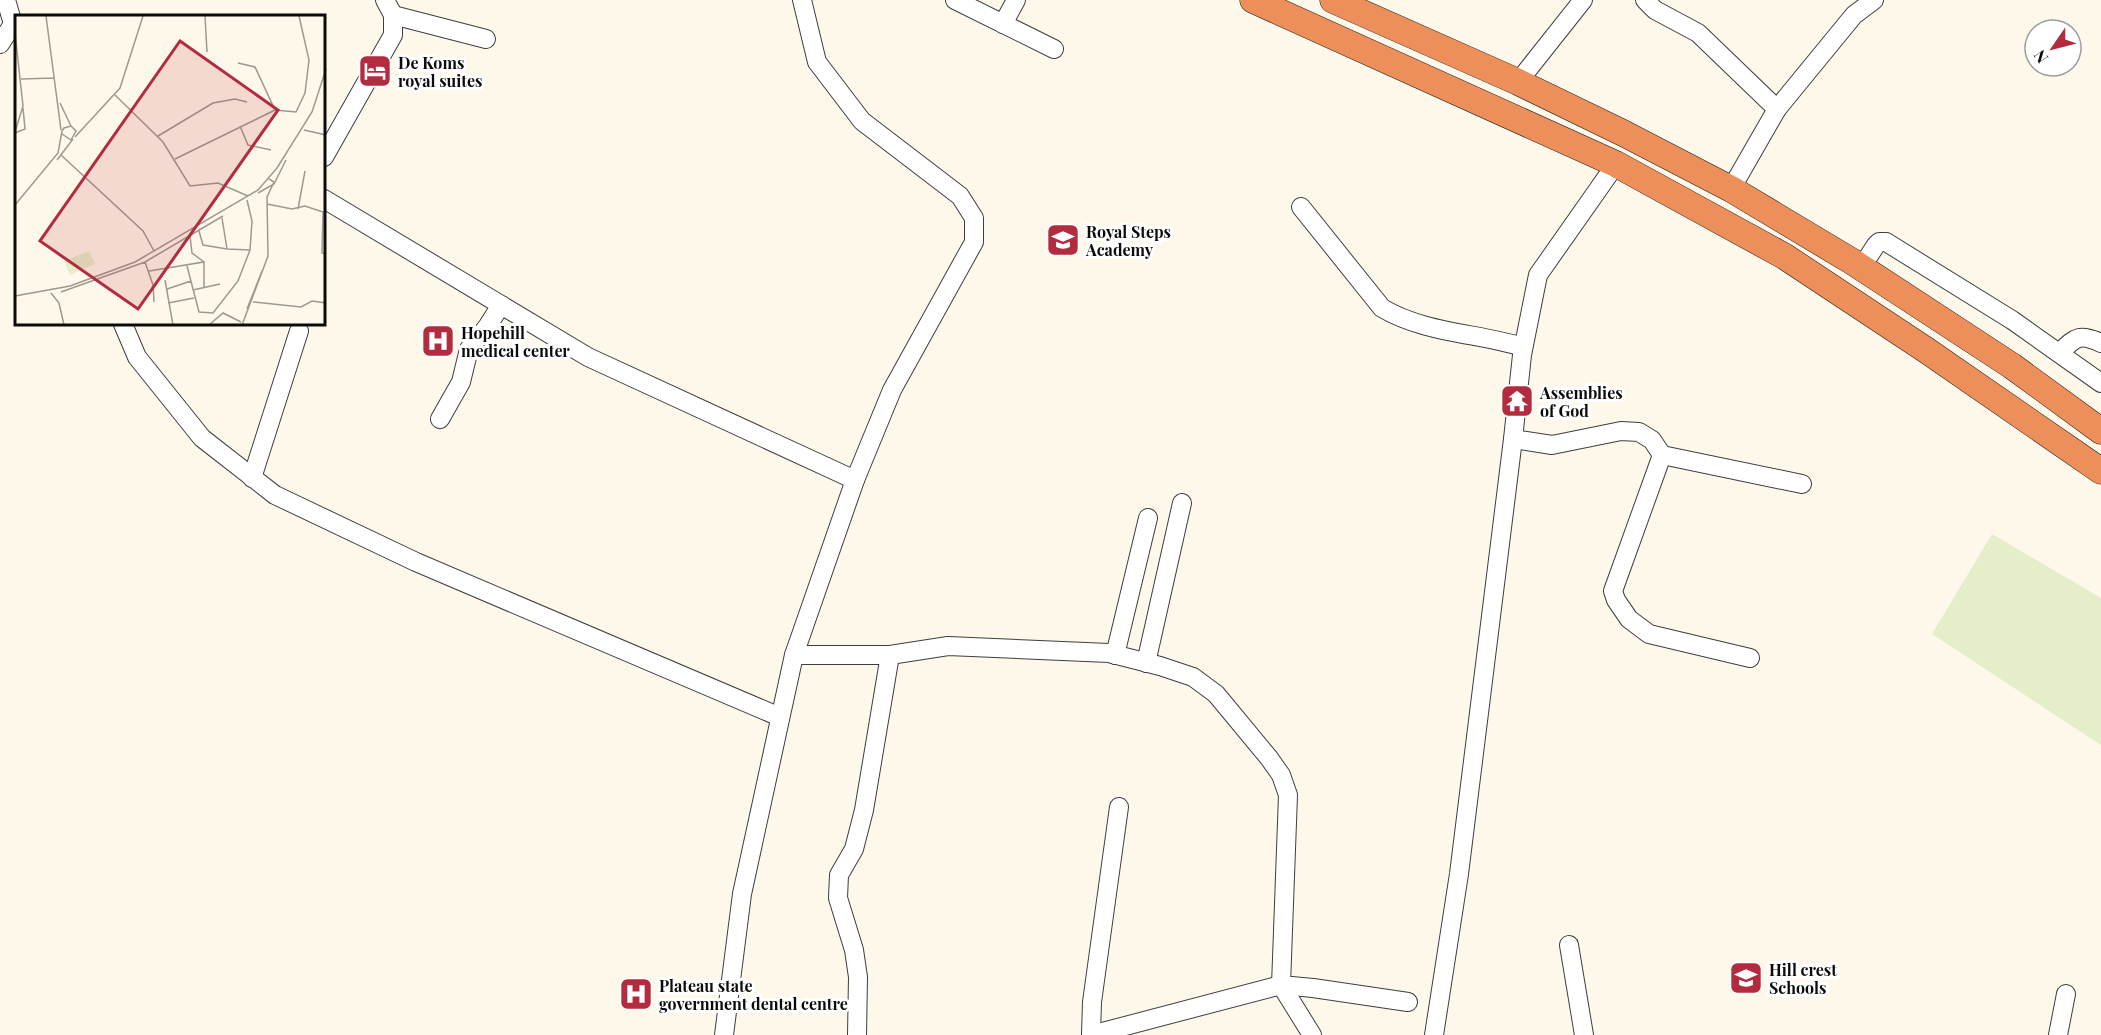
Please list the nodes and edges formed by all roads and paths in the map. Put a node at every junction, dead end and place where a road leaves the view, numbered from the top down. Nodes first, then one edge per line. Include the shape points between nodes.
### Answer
1 (6, 0) edge
2 (802, 0) edge
3 (955, 0) edge
4 (1016, 0) edge
5 (1253, 0) edge
6 (1334, 0) edge
7 (1582, 0) edge
8 (1645, 0) edge
9 (1874, 0) edge
10 (389, 7) edge
11 (1003, 24) junction
12 (15, 25) edge
13 (486, 39) dead end
14 (0, 44) edge
15 (1054, 49) dead end
16 (1518, 82) junction
17 (1777, 109) junction
18 (326, 153) edge
19 (1616, 164) junction
20 (1731, 189) junction
21 (326, 200) edge
22 (1301, 207) dead end
23 (1862, 268) junction
24 (501, 305) junction
25 (124, 326) edge
26 (298, 331) dead end
27 (2101, 344) edge
28 (1523, 346) junction
29 (2059, 353) junction
30 (2101, 383) edge
31 (440, 419) dead end
32 (2101, 431) edge
33 (1514, 439) junction
34 (1662, 454) junction
35 (2101, 471) edge
36 (252, 478) junction
37 (855, 480) junction
38 (1802, 484) dead end
39 (1182, 503) dead end
40 (1148, 518) dead end
41 (794, 655) junction
42 (890, 655) junction
43 (1115, 655) junction
44 (1750, 658) dead end
45 (1146, 663) junction
46 (780, 717) junction
47 (1119, 807) dead end
48 (1569, 945) dead end
49 (1281, 985) junction
50 (2066, 994) dead end
51 (1408, 1002) dead end
52 (1091, 1034) edge
53 (724, 1035) edge
54 (857, 1035) edge
55 (1312, 1035) edge
56 (1434, 1035) edge
57 (1584, 1035) edge
58 (2058, 1035) edge

1 - 12 street
2 - 37 street via 817,62 862,121 960,196 974,218 975,242 892,390
3 - 11 street
4 - 11 street
5 - 19 highway
6 - 16 highway
7 - 16 street
8 - 17 street via 1655,10 1698,33
9 - 17 street via 1854,15
10 - 13 street
10 - 18 street via 393,35
11 - 15 street
12 - 14 street
16 - 20 highway
17 - 20 street
19 - 28 street via 1538,275
19 - 35 highway via 1784,255
20 - 23 highway
21 - 24 street
22 - 28 street via 1382,308 1416,324
23 - 29 street via 1876,244 1886,242
23 - 32 highway via 2012,366
24 - 31 street via 469,349 461,382
24 - 37 street via 588,357
25 - 36 street via 137,357 202,438
26 - 36 street
27 - 29 street via 2085,336 2073,339
28 - 33 street
29 - 30 street
33 - 34 street via 1552,445 1621,431 1639,432 1652,440
33 - 56 street via 1459,874
34 - 38 street
34 - 44 street via 1613,591 1616,600 1629,619 1649,634
36 - 46 street via 275,495 416,562
37 - 41 street
39 - 45 street
40 - 43 street
41 - 42 street
41 - 46 street
42 - 43 street via 948,646
42 - 54 street via 864,810 854,849 839,875 838,898 858,977
43 - 45 street
45 - 49 street via 1192,677 1216,694 1281,775 1288,795
46 - 53 street via 742,894
47 - 52 street
48 - 57 street
49 - 51 street
49 - 52 street
49 - 55 street
50 - 58 street

